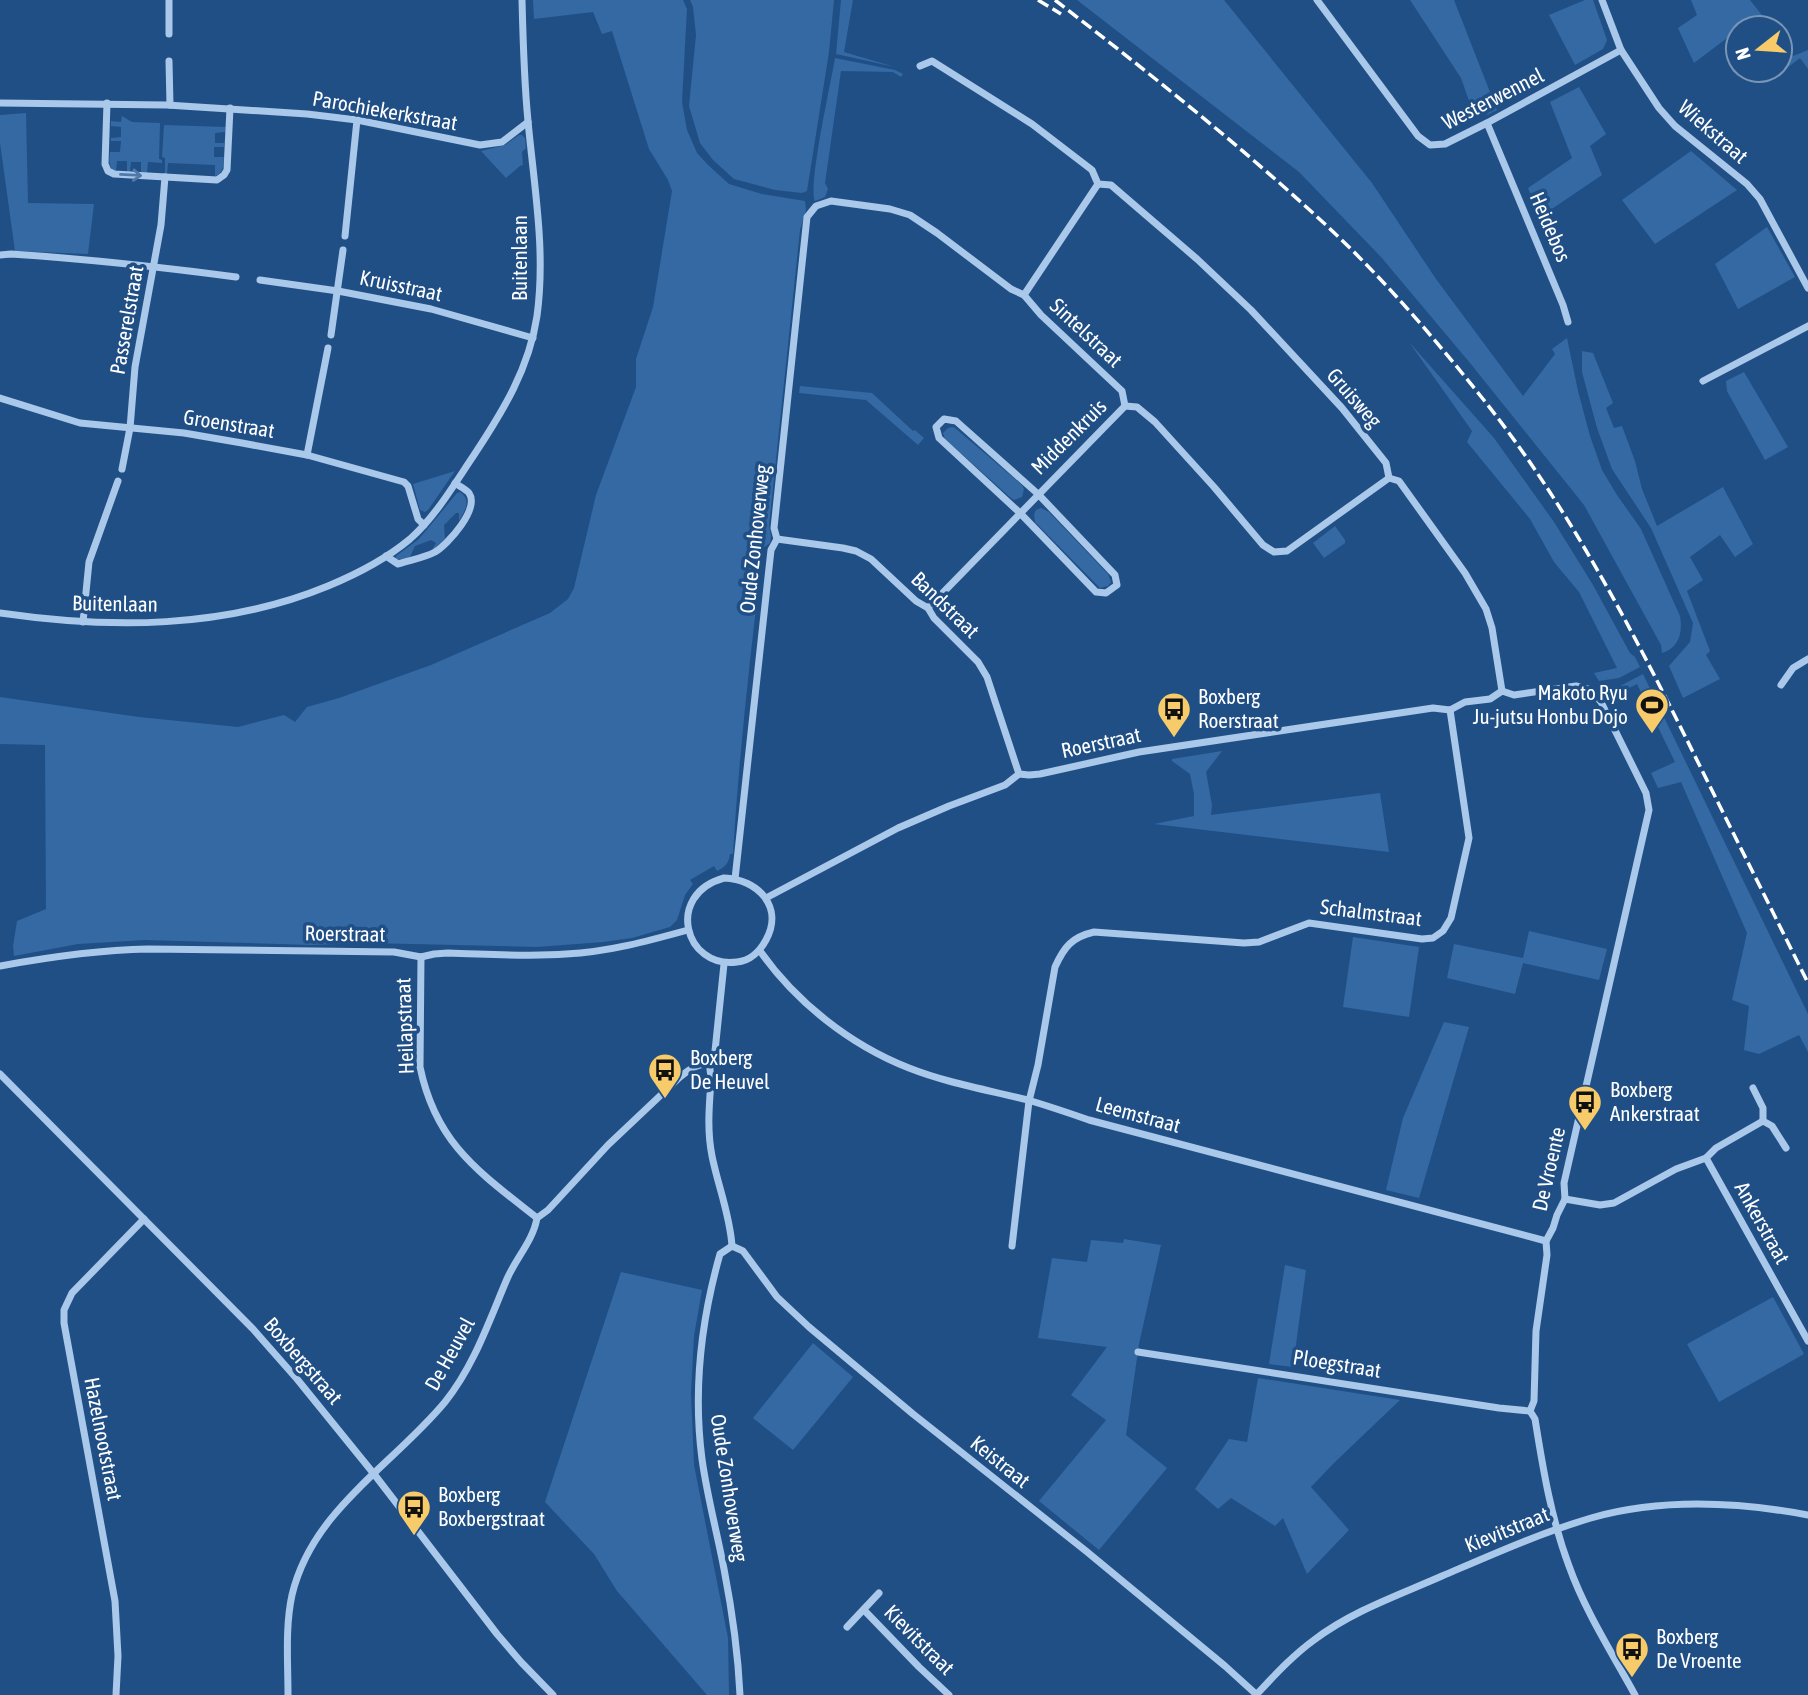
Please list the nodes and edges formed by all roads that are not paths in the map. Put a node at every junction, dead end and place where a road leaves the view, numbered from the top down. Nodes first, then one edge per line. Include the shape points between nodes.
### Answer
1 (169, 0) edge
2 (522, 0) edge
3 (1317, 0) edge
4 (1602, 0) edge
5 (169, 34) dead end
6 (1621, 50) junction
7 (169, 61) dead end
8 (920, 66) dead end
9 (0, 103) edge
10 (107, 103) junction
11 (170, 105) junction
12 (230, 108) junction
13 (357, 120) junction
14 (528, 122) junction
15 (1488, 123) junction
16 (164, 177) junction
17 (1098, 184) junction
18 (816, 206) joint
19 (345, 236) dead end
20 (343, 250) dead end
21 (0, 255) edge
22 (154, 266) junction
23 (236, 277) dead end
24 (260, 280) dead end
25 (1808, 288) edge
26 (338, 291) junction
27 (1024, 295) junction
28 (1568, 322) dead end
29 (1808, 326) edge
30 (331, 335) dead end
31 (533, 338) junction
32 (328, 348) dead end
33 (1703, 381) dead end
34 (0, 398) edge
35 (1125, 406) junction
36 (130, 428) junction
37 (307, 456) junction
38 (122, 469) dead end
39 (1389, 478) junction
40 (118, 481) dead end
41 (455, 483) junction
42 (1038, 494) junction
43 (1020, 513) junction
44 (424, 525) junction
45 (777, 539) junction
46 (386, 556) junction
47 (928, 608) junction
48 (0, 613) edge
49 (83, 622) junction
50 (1808, 659) edge
51 (1781, 685) dead end
52 (1591, 690) joint
53 (1502, 691) junction
54 (1450, 710) junction
55 (1019, 774) junction
56 (736, 879) junction
57 (766, 898) junction
58 (688, 930) junction
59 (760, 951) junction
60 (421, 957) junction
61 (724, 964) junction
62 (0, 966) edge
63 (708, 1063) junction
64 (0, 1074) edge
65 (1753, 1088) dead end
66 (1029, 1101) junction
67 (1763, 1121) junction
68 (1786, 1148) dead end
69 (1706, 1158) junction
70 (1565, 1199) junction
71 (537, 1218) junction
72 (144, 1219) junction
73 (1545, 1241) junction
74 (1012, 1245) dead end
75 (732, 1246) junction
76 (1808, 1341) edge
77 (1138, 1352) dead end
78 (1530, 1410) junction
79 (374, 1474) junction
80 (1808, 1515) edge
81 (1556, 1529) junction
82 (879, 1593) dead end
83 (864, 1610) junction
84 (847, 1627) dead end
85 (116, 1695) edge
86 (288, 1695) edge
87 (553, 1695) edge
88 (740, 1695) edge
89 (949, 1695) edge
90 (1257, 1695) edge
91 (1635, 1695) edge

1 - 5 street
2 - 14 street, Buitenlaan
3 - 15 street, Westerwennel via 1418,136 1430,145 1445,144
4 - 6 street, Wiekstraat
6 - 15 street, Westerwennel
6 - 25 street, Wiekstraat via 1675,126 1760,199
7 - 11 street
8 - 17 street, Gruisweg via 932,61 1032,124 1092,170
9 - 10 street, Parochiekerkstraat
10 - 11 street, Parochiekerkstraat
10 -> 16 street via 108,171
11 - 12 street, Parochiekerkstraat
12 - 13 street, Parochiekerkstraat
12 - 16 street via 224,175 217,180
13 - 14 street, Parochiekerkstraat via 480,145 502,142
13 - 19 street
14 - 31 street, Buitenlaan via 540,259
15 - 28 street, Heidebos
16 - 22 street, Passerelstraat
17 - 27 street
17 - 39 street, Gruisweg via 1111,185 1251,310 1342,408 1386,463
18 - 27 street, Sintelstraat via 831,201 910,215
18 - 45 street, Oude Zonhoverweg via 807,217 774,528
20 - 26 street
21 - 22 street
22 - 23 street
22 - 36 street, Passerelstraat via 135,367
24 - 26 street, Kruisstraat
26 - 30 street
26 - 31 street, Kruisstraat via 431,309
27 - 35 street, Sintelstraat via 1122,391
29 - 33 street
31 - 41 street, Buitenlaan via 505,408
32 - 37 street
34 - 36 street, Groenstraat via 80,423
35 - 39 street via 1138,407 1155,422 1274,552 1287,551
35 - 42 street, Middenkruis
36 - 37 street, Groenstraat
36 - 38 street, Passerelstraat
37 - 44 street, Groenstraat via 404,482
39 - 53 street, Gruisweg via 1405,489 1486,609
40 - 49 street via 89,562
41 - 44 street, Buitenlaan
41 - 46 street via 469,493 470,509 443,547 398,564
42 - 43 street, Middenkruis
42 - 43 street, Middenkruis via 956,421 944,419 936,427 939,438
42 - 43 street, Middenkruis via 1115,575 1117,585 1106,593 1096,592
43 - 47 street, Middenkruis
44 - 46 street, Buitenlaan
45 - 47 street, Bandstraat via 856,551
45 - 56 street, Oude Zonhoverweg via 771,550
46 - 49 street, Buitenlaan via 317,590 250,610 181,621
47 - 55 street, Bandstraat via 987,677
48 - 49 street, Buitenlaan
50 - 51 street via 1793,668
52 - 53 street, Roerstraat via 1576,686 1514,695
52 - 70 street, De Vroente via 1646,793 1648,810 1566,1173
53 - 54 street, Roerstraat
54 - 55 street, Roerstraat via 1433,708
54 - 66 street, Schalmstraat via 1469,838 1451,918 1443,931 1422,939 1309,923 1244,943 1094,932 1080,935 1062,952 1055,967
55 - 57 street, Roerstraat via 1005,785 898,828
56 - 57 street
56 - 58 street via 714,881 696,894
57 - 59 street via 771,924
58 - 60 street, Roerstraat via 579,953
58 - 61 street via 698,947
59 - 61 street via 744,961
59 - 66 street, Leemstraat via 803,999 871,1050 950,1082
60 - 62 street, Roerstraat via 394,952 148,949 98,951
60 - 71 street, Heilapstraat via 420,1067 434,1110 475,1168
61 - 63 street via 715,1051
63 - 71 street, De Heuvel via 691,1068
63 - 75 street via 711,1153
64 - 72 street, Boxbergstraat
65 - 67 street via 1763,1108
66 - 73 street, Leemstraat
66 - 74 street
67 - 68 street via 1772,1126
67 - 69 street
69 - 70 street via 1614,1203
69 - 76 street, Ankerstraat
70 - 73 street, De Vroente
71 - 79 street, De Heuvel via 463,1375 445,1402
72 - 79 street, Boxbergstraat via 253,1329
72 - 85 street, Hazelnootstraat via 72,1293 64,1310 115,1601
73 - 78 street, De Vroente via 1548,1255
75 - 88 street, Oude Zonhoverweg via 720,1254 714,1274 697,1380 702,1457 733,1627
75 - 90 street, Keistraat via 743,1251 777,1297 809,1327
77 - 78 street, Ploegstraat
78 - 81 street, De Vroente
79 - 86 street, De Heuvel via 325,1524 306,1555 289,1613
79 - 87 street, Boxbergstraat via 497,1634
80 - 81 street, Kievitstraat via 1725,1505 1677,1505 1624,1511
81 - 90 street, Kievitstraat via 1342,1622 1314,1640
81 - 91 street, De Vroente via 1577,1586
82 - 83 street, Kievitstraat
83 - 84 street, Kievitstraat
83 - 89 street, Kievitstraat

